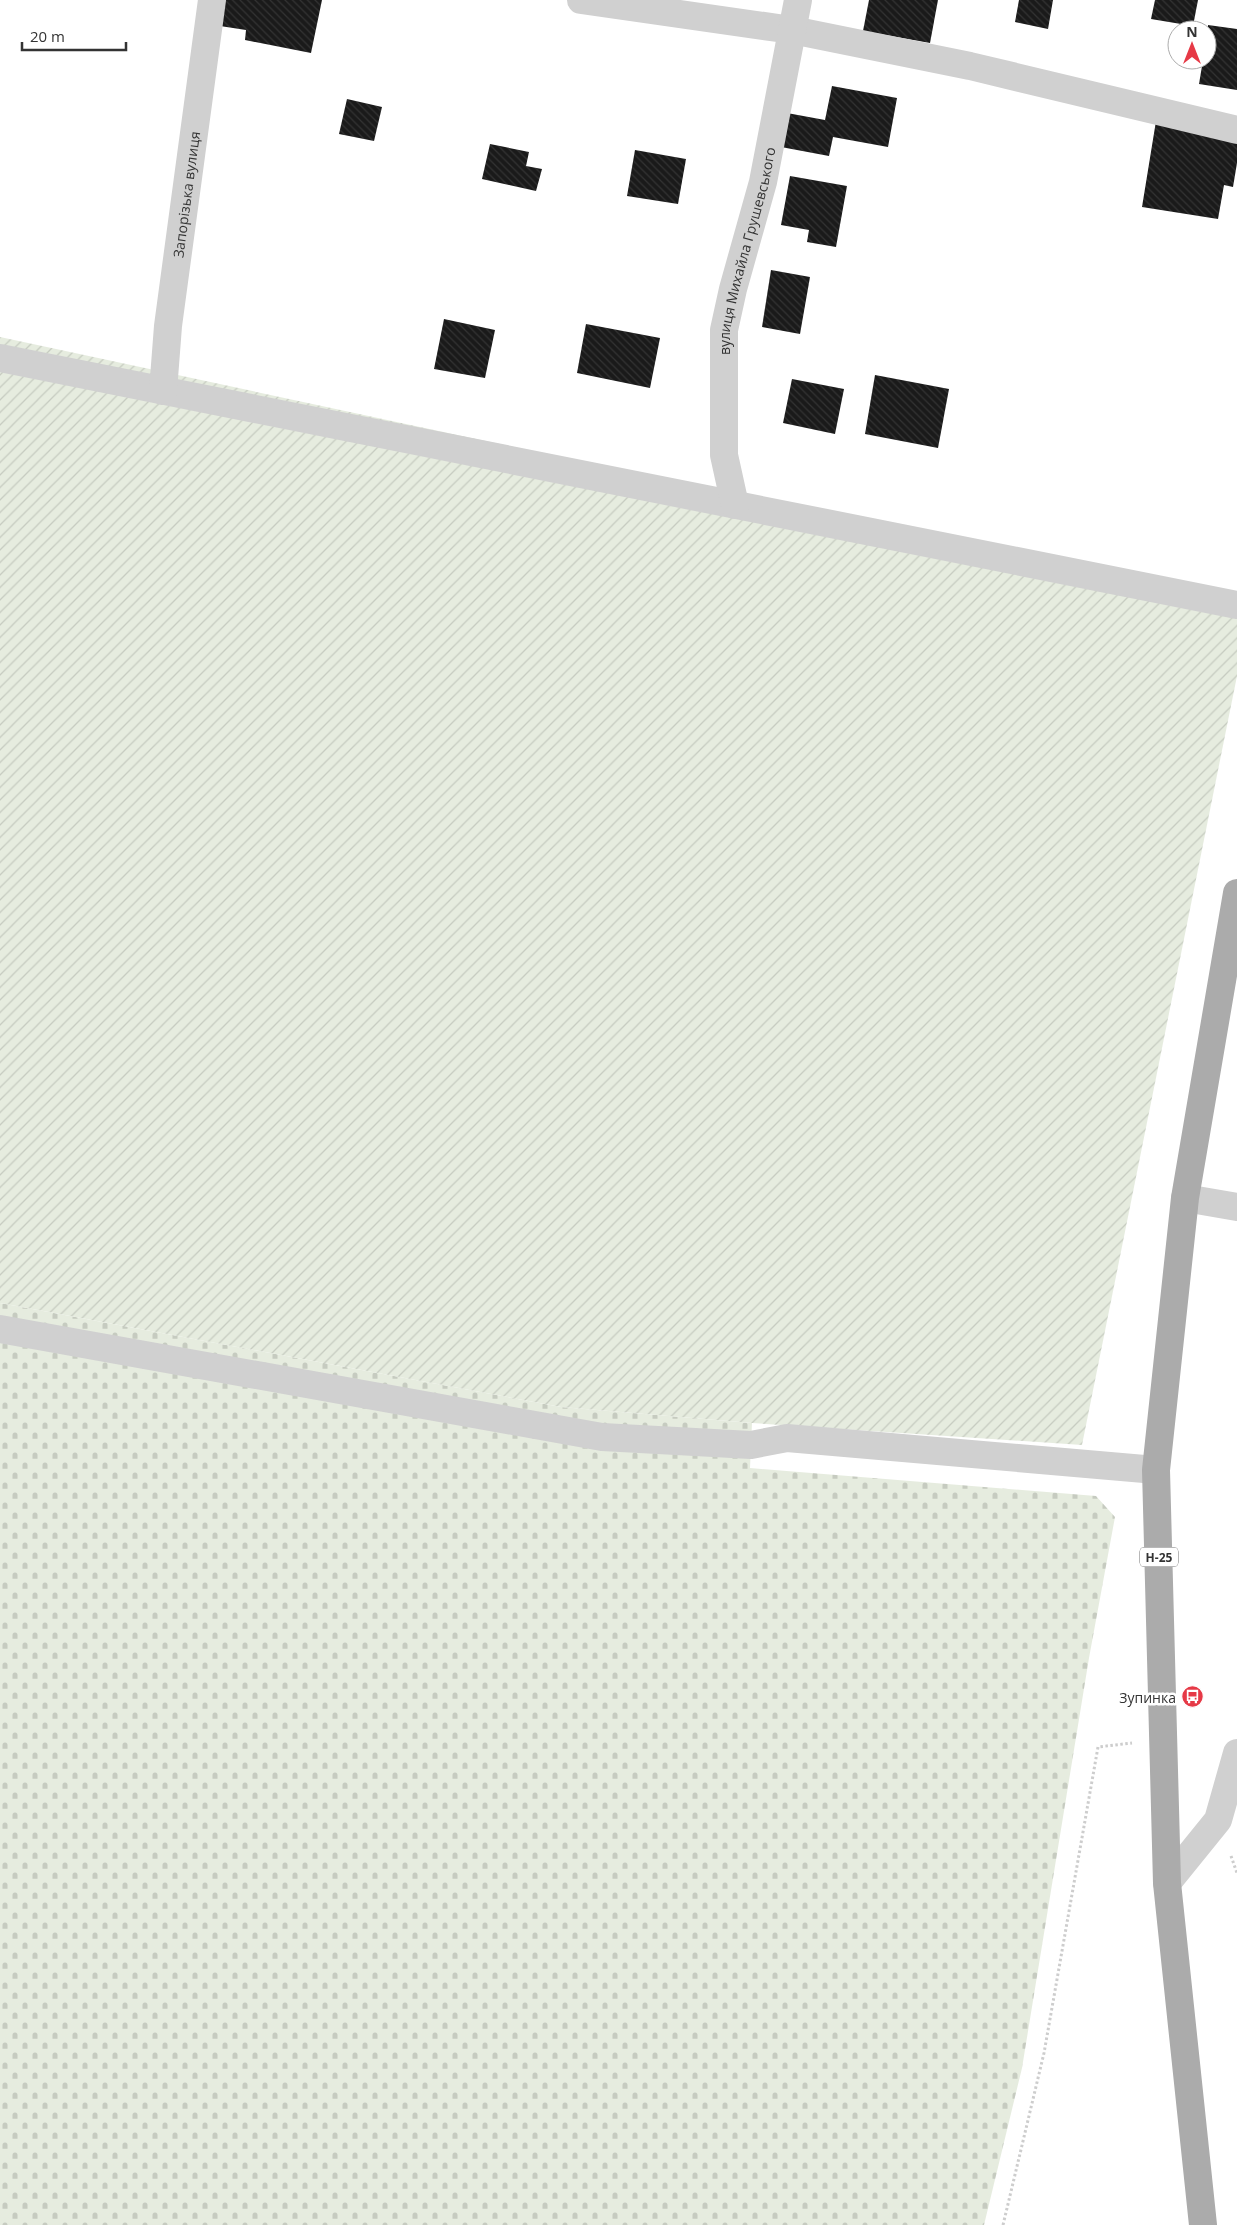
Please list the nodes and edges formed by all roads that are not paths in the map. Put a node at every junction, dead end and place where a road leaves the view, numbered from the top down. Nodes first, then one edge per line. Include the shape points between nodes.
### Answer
1 (212, 0) edge
2 (581, 0) edge
3 (798, 0) edge
4 (792, 30) junction
5 (1237, 130) edge
6 (0, 358) edge
7 (164, 391) junction
8 (735, 505) junction
9 (1237, 605) edge
10 (1237, 892) edge
11 (1184, 1198) junction
12 (1237, 1207) edge
13 (0, 1329) edge
14 (1156, 1470) junction
15 (1237, 1754) edge
16 (1167, 1883) junction
17 (1203, 2225) edge

1 - 7 street, Запорізька вулиця via 168,326
2 - 4 street
3 - 4 street, вулиця Михайла Грушевського
4 - 5 street via 970,66
4 - 8 street, вулиця Михайла Грушевського via 763,182 724,330 724,455
6 - 7 street
7 - 8 street
8 - 9 street
10 - 11 main road, Н-25
11 - 12 street
11 - 14 main road, Н-25
13 - 14 street via 602,1437 751,1445 787,1438
14 - 16 main road, Н-25
15 - 16 street via 1218,1820
16 - 17 main road, Н-25

